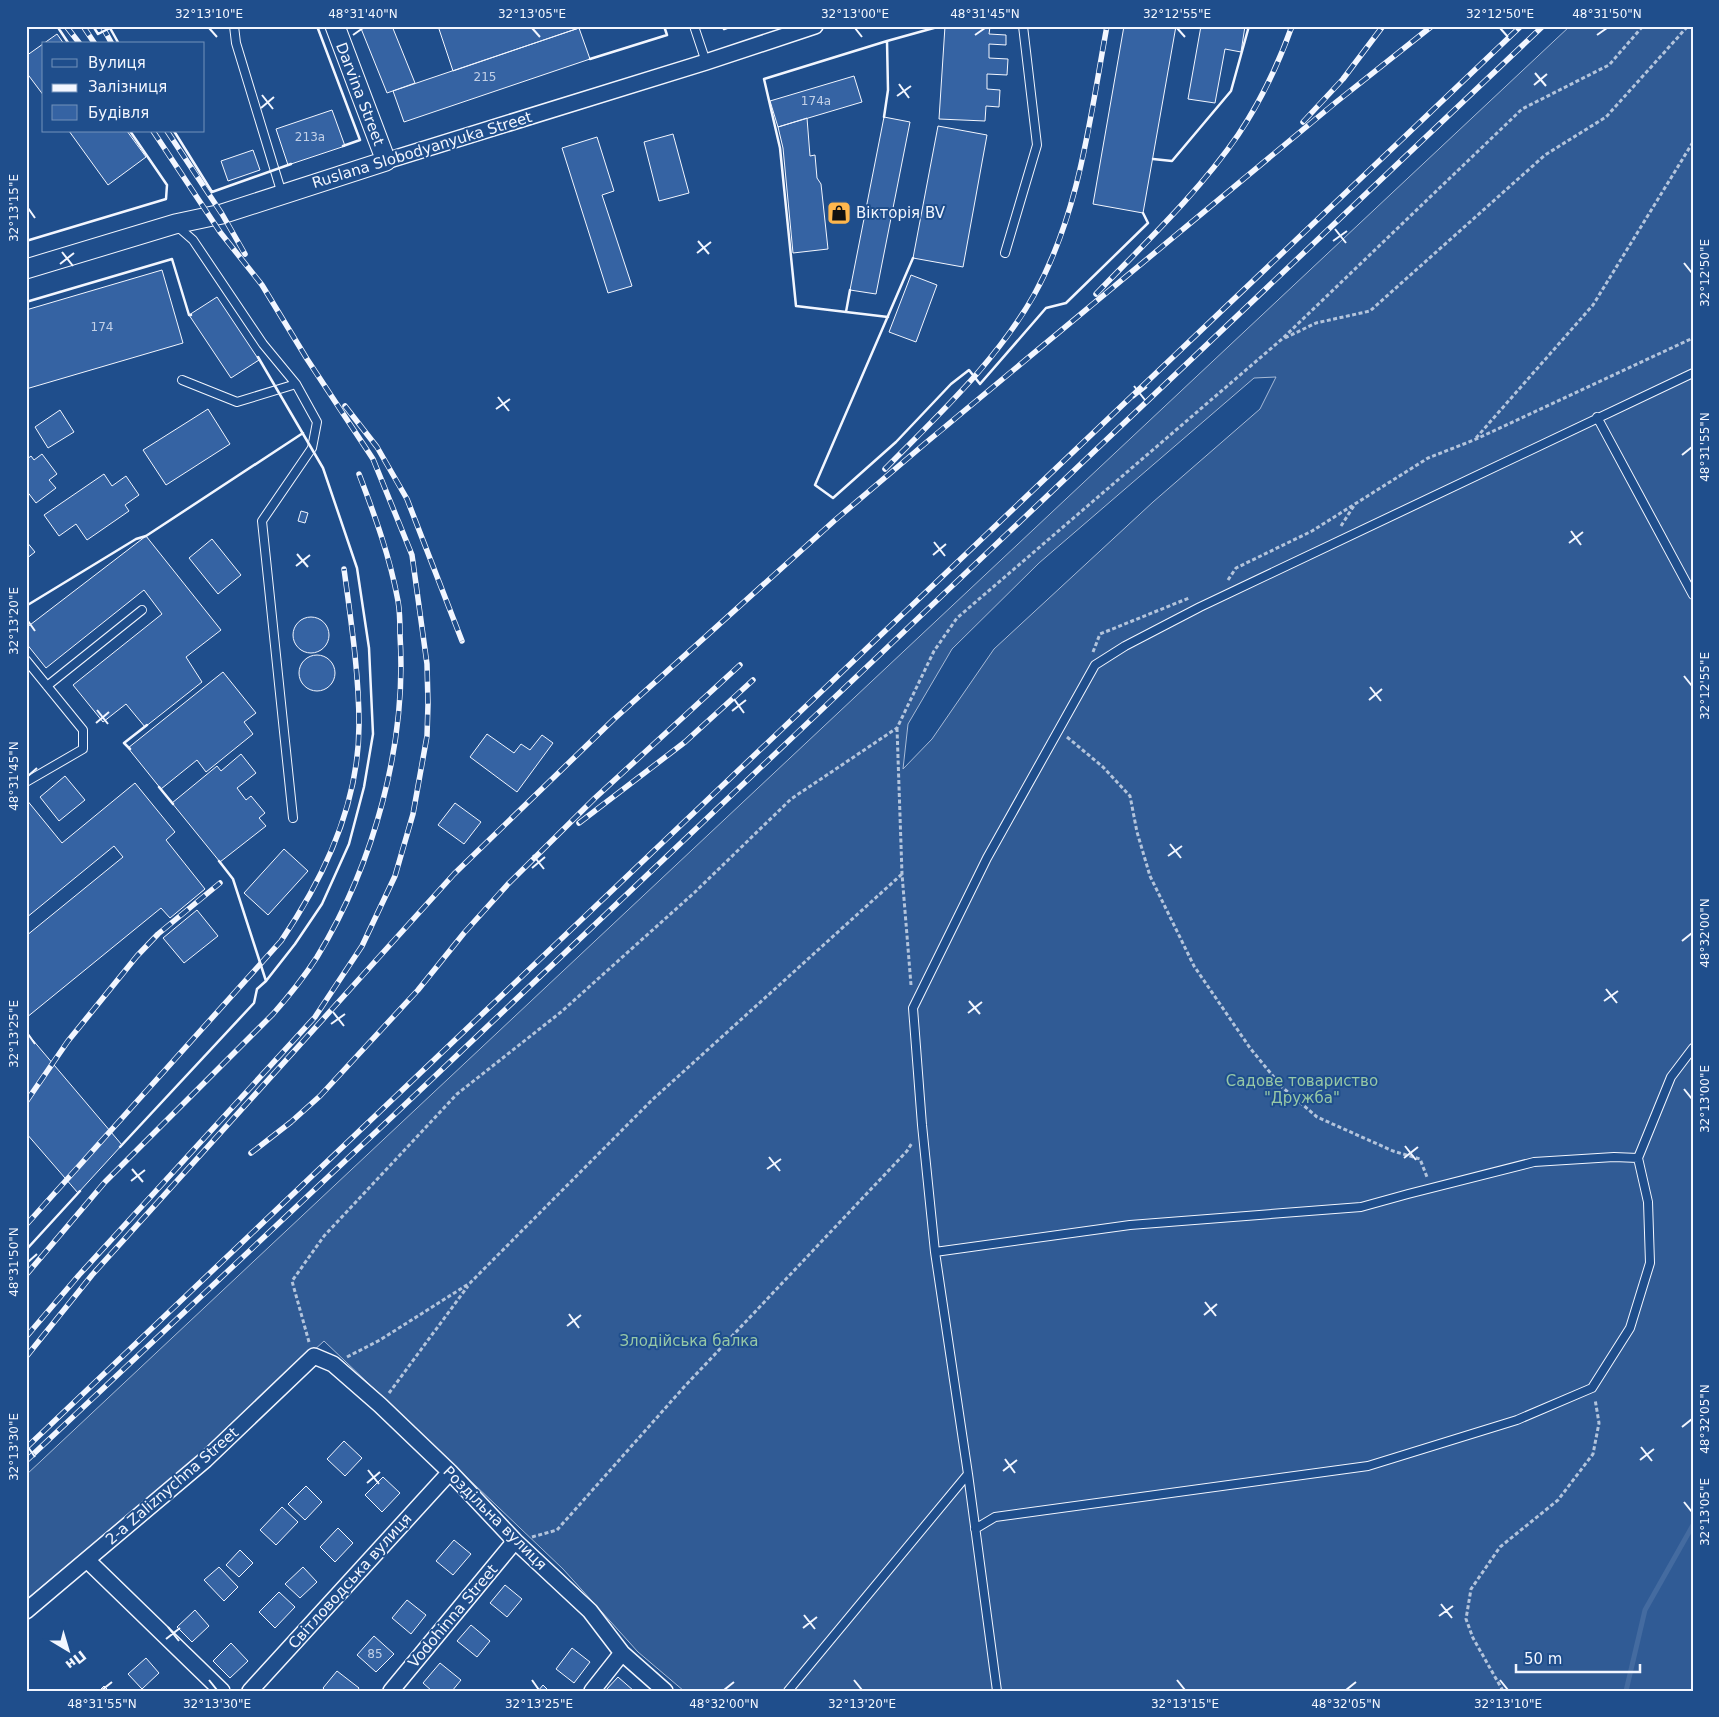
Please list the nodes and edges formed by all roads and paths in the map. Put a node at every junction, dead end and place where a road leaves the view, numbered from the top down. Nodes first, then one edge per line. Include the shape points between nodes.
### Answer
1 (234, 26) edge
2 (335, 26) edge
3 (694, 26) edge
4 (815, 26) edge
5 (1023, 26) edge
6 (1643, 26) edge
7 (1688, 26) edge
8 (706, 62) junction
9 (1693, 142) edge
10 (386, 161) junction
11 (282, 194) junction
12 (175, 224) junction
13 (1004, 253) dead end
14 (26, 269) edge
15 (1693, 338) edge
16 (1282, 339) junction
17 (1693, 373) edge
18 (182, 380) dead end
19 (296, 384) junction
20 (1597, 417) junction
21 (1474, 440) junction
22 (1356, 502) junction
23 (1328, 546) junction
24 (1226, 583) dead end
25 (1693, 595) edge
26 (142, 610) dead end
27 (26, 660) edge
28 (47, 686) junction
29 (897, 728) junction
30 (1058, 730) junction
31 (26, 782) edge
32 (293, 818) dead end
33 (902, 874) junction
34 (913, 1008) junction
35 (1693, 1048) edge
36 (922, 1125) junction
37 (1638, 1158) junction
38 (1433, 1188) junction
39 (935, 1252) junction
40 (470, 1283) junction
41 (314, 1356) junction
42 (333, 1364) junction
43 (1592, 1388) junction
44 (380, 1405) junction
45 (450, 1472) junction
46 (968, 1474) junction
47 (975, 1529) junction
48 (515, 1541) junction
49 (87, 1560) junction
50 (26, 1611) edge
51 (622, 1653) junction
52 (222, 1691) edge
53 (250, 1691) edge
54 (391, 1691) edge
55 (592, 1691) edge
56 (665, 1691) edge
57 (788, 1691) edge
58 (997, 1691) edge
59 (1503, 1691) edge

1 - 11 lane via 236,43
2 - 10 street, Darvina Street
3 - 8 lane
4 - 8 street, Ruslana Slobodyanyuka Street
5 - 13 lane via 1037,145
6 - 16 path via 1609,65 1522,109
7 - 16 path via 1606,117 1545,155 1370,310 1316,323
8 - 10 street, Ruslana Slobodyanyuka Street
9 - 21 path via 1594,304
10 - 11 street, Ruslana Slobodyanyuka Street
11 - 12 street, Ruslana Slobodyanyuka Street via 222,214
12 - 14 street, Ruslana Slobodyanyuka Street
12 - 19 lane via 193,240 264,344
15 - 21 path
16 - 29 path via 957,618 934,651
17 - 20 lane
18 - 19 lane via 237,402
19 - 32 lane via 318,422 312,448 262,521
20 - 23 lane
20 - 25 lane
21 - 22 path via 1428,458
22 - 23 path
22 - 24 path via 1312,531 1236,568
23 - 30 lane via 1200,607 1095,665
26 - 28 lane
27 - 28 lane
28 - 31 lane via 83,730 83,749
29 - 33 path
29 - 41 path via 791,799 695,892 568,1006 457,1094 324,1236 292,1282
30 - 34 lane via 987,858
30 - 38 path via 1103,767 1130,796 1150,876 1194,966 1282,1087 1317,1117 1420,1159
33 - 34 path
33 - 40 path via 652,1100
34 - 36 lane
35 - 37 lane via 1670,1077
36 - 39 lane
36 - 48 path via 907,1151 684,1387 557,1530
37 - 38 lane via 1534,1162
37 - 43 lane via 1648,1202 1650,1263 1630,1328
38 - 39 lane via 1361,1207 1130,1225
39 - 46 lane
40 - 42 path via 380,1340
40 - 44 path
41 - 42 street, Роздільна вулиця
41 - 49 street, 2-a Zaliznychna Street via 205,1460
42 - 44 street, Роздільна вулиця
43 - 47 lane via 1517,1420 1368,1466 995,1517
43 - 59 path via 1599,1423 1593,1454 1558,1500 1500,1547 1471,1590 1466,1619 1472,1638
44 - 45 street, Роздільна вулиця
45 - 48 street, Роздільна вулиця
45 - 53 street, Світловодська вулиця
46 - 47 lane
46 - 57 lane
47 - 58 lane
48 - 51 street, Роздільна вулиця via 590,1612
48 - 54 street, Vodohinna Street
49 - 50 street, 2-a Zaliznychna Street
49 - 52 street
51 - 55 street
51 - 56 street, Роздільна вулиця

